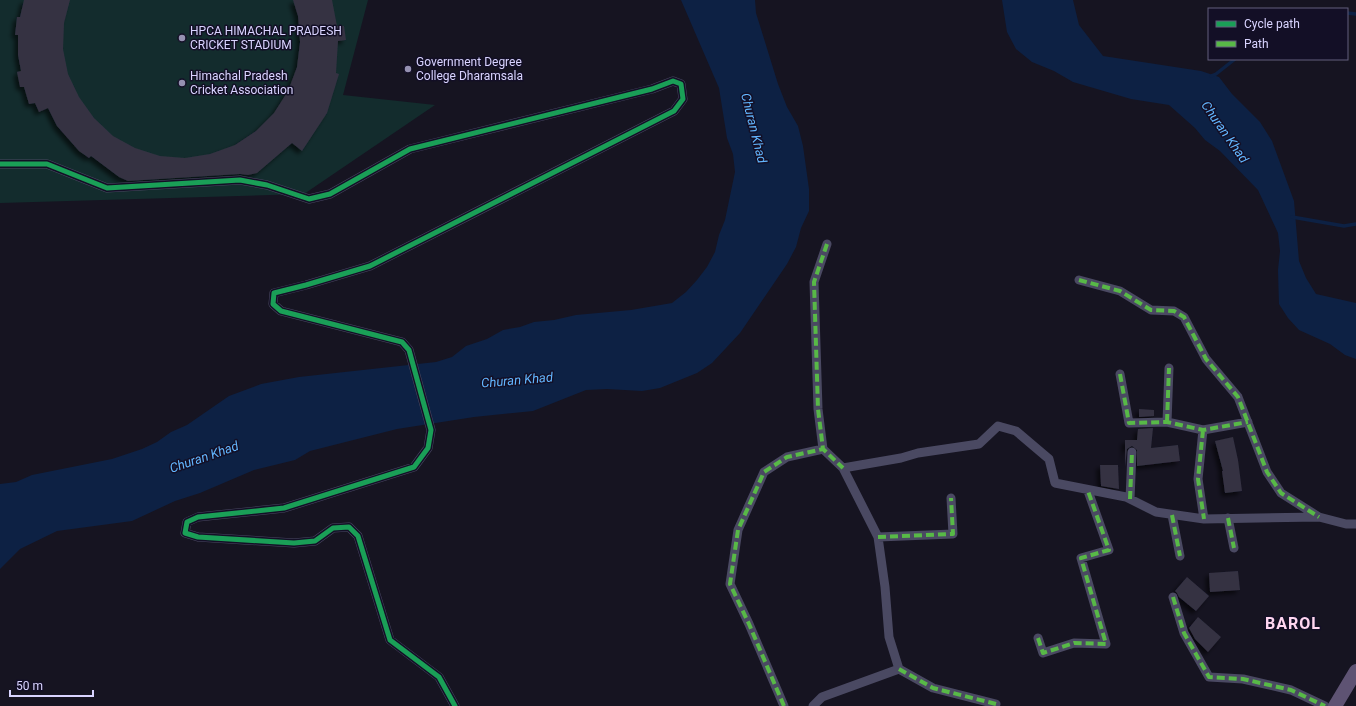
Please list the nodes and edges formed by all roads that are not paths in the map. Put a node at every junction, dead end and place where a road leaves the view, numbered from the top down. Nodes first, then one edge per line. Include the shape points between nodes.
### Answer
1 (0, 164) edge
2 (827, 244) dead end
3 (1079, 280) dead end
4 (1169, 368) dead end
5 (1120, 374) dead end
6 (1167, 422) junction
7 (1248, 422) junction
8 (1203, 430) junction
9 (823, 449) junction
10 (1132, 452) dead end
11 (843, 468) junction
12 (1088, 490) junction
13 (951, 498) dead end
14 (1130, 499) junction
15 (1172, 515) junction
16 (1318, 517) junction
17 (1228, 518) junction
18 (1204, 519) junction
19 (1356, 524) edge
20 (878, 537) junction
21 (1234, 548) dead end
22 (1180, 556) dead end
23 (1173, 597) dead end
24 (1038, 638) dead end
25 (899, 669) junction
26 (1356, 671) edge
27 (996, 704) dead end
28 (455, 706) edge
29 (784, 706) edge
30 (813, 706) edge
31 (1325, 706) edge
32 (1336, 706) edge

1 - 28 street via 46,164 107,188 240,180 267,185 309,199 330,194 410,149 672,81 681,84 682,99 674,111 370,266 274,293 273,304 281,311 402,342 409,350 431,430 428,448 414,467 284,508 198,516 187,522 185,533 198,537 294,543 315,541 333,528 349,527 358,536 390,640 439,677
2 - 9 street via 814,282 818,409
3 - 7 street via 1120,291 1151,310 1174,311 1184,317 1206,360 1238,397
4 - 6 street
5 - 6 street via 1129,423
6 - 8 street
7 - 8 street
7 - 16 street via 1267,472 1281,494
8 - 18 street via 1198,479
9 - 11 street
9 - 29 street via 787,457 764,472 738,530 730,584
10 - 14 street
11 - 12 street via 979,444 998,426 1016,431 1048,460 1055,483
11 - 20 street
12 - 14 street
12 - 24 street via 1109,550 1081,558 1106,644 1074,644 1043,653
13 - 20 street via 953,534
14 - 15 street via 1156,512
15 - 18 street
15 - 22 street
16 - 17 street
16 - 19 street
17 - 18 street
17 - 21 street
20 - 25 street via 889,638
23 - 31 street via 1184,633 1209,677 1243,679 1291,690
25 - 27 street via 933,688
25 - 30 street via 822,696
26 - 32 main road

